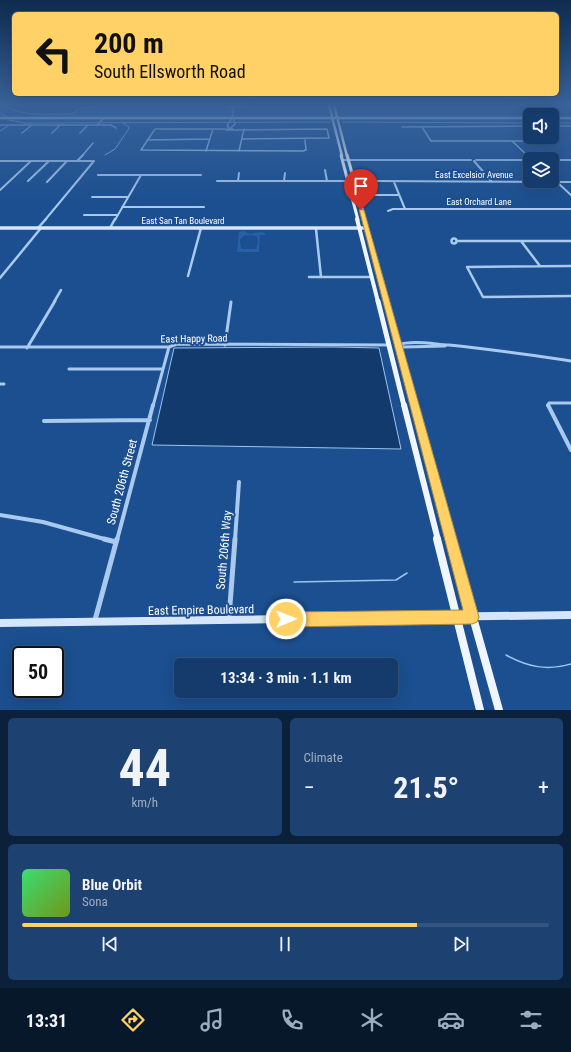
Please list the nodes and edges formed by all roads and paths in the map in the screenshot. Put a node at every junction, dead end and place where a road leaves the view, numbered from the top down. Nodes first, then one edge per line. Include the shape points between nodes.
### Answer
1 (328, 138) edge
2 (337, 138) edge
3 (342, 138) edge
4 (429, 138) edge
5 (242, 139) joint
6 (147, 140) joint
7 (210, 140) joint
8 (304, 140) junction
9 (512, 141) junction
10 (523, 141) edge
11 (93, 143) dead end
12 (206, 151) junction
13 (239, 151) junction
14 (524, 152) edge
15 (523, 159) edge
16 (342, 160) junction
17 (348, 160) junction
18 (475, 160) junction
19 (559, 160) edge
20 (571, 160) edge
21 (0, 161) edge
22 (31, 161) junction
23 (49, 161) junction
24 (67, 161) junction
25 (77, 161) junction
26 (325, 170) dead end
27 (285, 172) dead end
28 (240, 173) dead end
29 (98, 175) dead end
30 (141, 175) junction
31 (201, 175) dead end
32 (28, 181) dead end
33 (217, 181) dead end
34 (238, 181) junction
35 (284, 181) junction
36 (327, 181) junction
37 (348, 181) junction
38 (353, 181) junction
39 (377, 181) dead end
40 (47, 182) dead end
41 (394, 182) junction
42 (492, 182) junction
43 (523, 182) edge
44 (559, 182) edge
45 (571, 182) edge
46 (559, 184) edge
47 (0, 190) edge
48 (351, 195) junction
49 (357, 195) junction
50 (399, 195) junction
51 (571, 195) edge
52 (92, 197) dead end
53 (128, 197) junction
54 (122, 207) junction
55 (204, 207) dead end
56 (571, 209) edge
57 (405, 210) junction
58 (388, 211) dead end
59 (84, 215) dead end
60 (117, 215) junction
61 (0, 228) edge
62 (39, 228) junction
63 (110, 228) junction
64 (201, 228) junction
65 (316, 228) junction
66 (359, 228) junction
67 (366, 228) junction
68 (458, 241) dead end
69 (521, 241) junction
70 (571, 241) edge
71 (540, 266) junction
72 (571, 266) edge
73 (188, 276) dead end
74 (309, 277) dead end
75 (321, 277) junction
76 (371, 277) junction
77 (0, 278) edge
78 (61, 290) dead end
79 (571, 296) edge
80 (231, 302) dead end
81 (225, 345) junction
82 (388, 345) junction
83 (397, 345) junction
84 (169, 347) junction
85 (0, 348) edge
86 (27, 348) junction
87 (571, 360) edge
88 (69, 369) dead end
89 (163, 369) junction
90 (0, 384) edge
91 (4, 384) dead end
92 (571, 403) edge
93 (150, 420) junction
94 (44, 421) dead end
95 (571, 450) edge
96 (239, 482) dead end
97 (0, 515) edge
98 (116, 542) junction
99 (571, 615) edge
100 (456, 617) junction
101 (472, 617) junction
102 (228, 620) junction
103 (94, 622) junction
104 (0, 623) edge
105 (480, 710) edge
106 (499, 710) edge

1 - 8 street
2 - 16 main road
3 - 17 main road
4 - 9 street via 431,141
5 - 8 street
5 - 13 street
6 - 7 street
6 - 12 street via 141,151
7 - 12 street
8 - 13 street via 306,150
9 - 10 street
9 - 14 street
11 - 25 street
12 - 13 street
15 - 18 street
16 - 17 street
16 - 37 main road
17 - 18 street
17 - 38 main road
18 - 42 street
19 - 20 street
21 - 22 street
22 - 23 street
22 - 47 street
23 - 24 street
23 - 32 street
24 - 25 street
24 - 40 street
25 - 62 street via 94,161
26 - 36 street
27 - 35 street
28 - 34 street
29 - 30 street
30 - 31 street
30 - 53 street
33 - 34 street
34 - 35 street
35 - 36 street
36 - 37 street
37 - 38 street
37 - 48 main road
38 - 49 main road
39 - 41 street, East Excelsior Avenue
41 - 42 street, East Excelsior Avenue
41 - 50 street
42 - 43 street, East Excelsior Avenue
44 - 45 street, East Excelsior Avenue
46 - 51 street
48 - 49 street
48 - 66 main road
49 - 50 street
49 - 67 main road
50 - 57 street
52 - 53 street
53 - 54 street
54 - 55 street
54 - 60 street
56 - 57 street, East Orchard Lane
57 - 58 street, East Orchard Lane
59 - 60 street
60 - 63 street
61 - 62 street, East San Tan Boulevard
62 - 63 street, East San Tan Boulevard
62 - 77 street
63 - 64 street, East San Tan Boulevard
64 - 65 street, East San Tan Boulevard
64 - 73 street
65 - 66 street, East San Tan Boulevard
65 - 75 street
66 - 67 street, East San Tan Boulevard
66 - 76 main road
67 - 83 main road
68 - 69 street
69 - 70 street
69 - 71 street
71 - 72 street
71 - 79 street via 467,266 483,297
74 - 75 street
75 - 76 street
76 - 82 main road
78 - 86 street
80 - 81 street
81 - 82 street, East Happy Road
81 - 84 street, East Happy Road via 177,344
82 - 100 main road
83 - 87 street via 478,347
83 - 101 main road
84 - 86 street, East Happy Road
84 - 89 street, South 206th Street
85 - 86 street, East Happy Road
88 - 89 street
89 - 93 street, South 206th Street
90 - 91 street
92 - 95 street via 548,403
93 - 94 street
93 - 98 street, South 206th Street
96 - 102 street, South 206th Way
97 - 98 street via 43,522
98 - 103 street, South 206th Street
99 - 101 street, East Empire Boulevard
100 - 101 street, East Empire Boulevard
100 - 102 street, East Empire Boulevard
100 - 105 main road
101 - 106 main road
102 - 103 street, East Empire Boulevard
103 - 104 street, East Empire Boulevard

